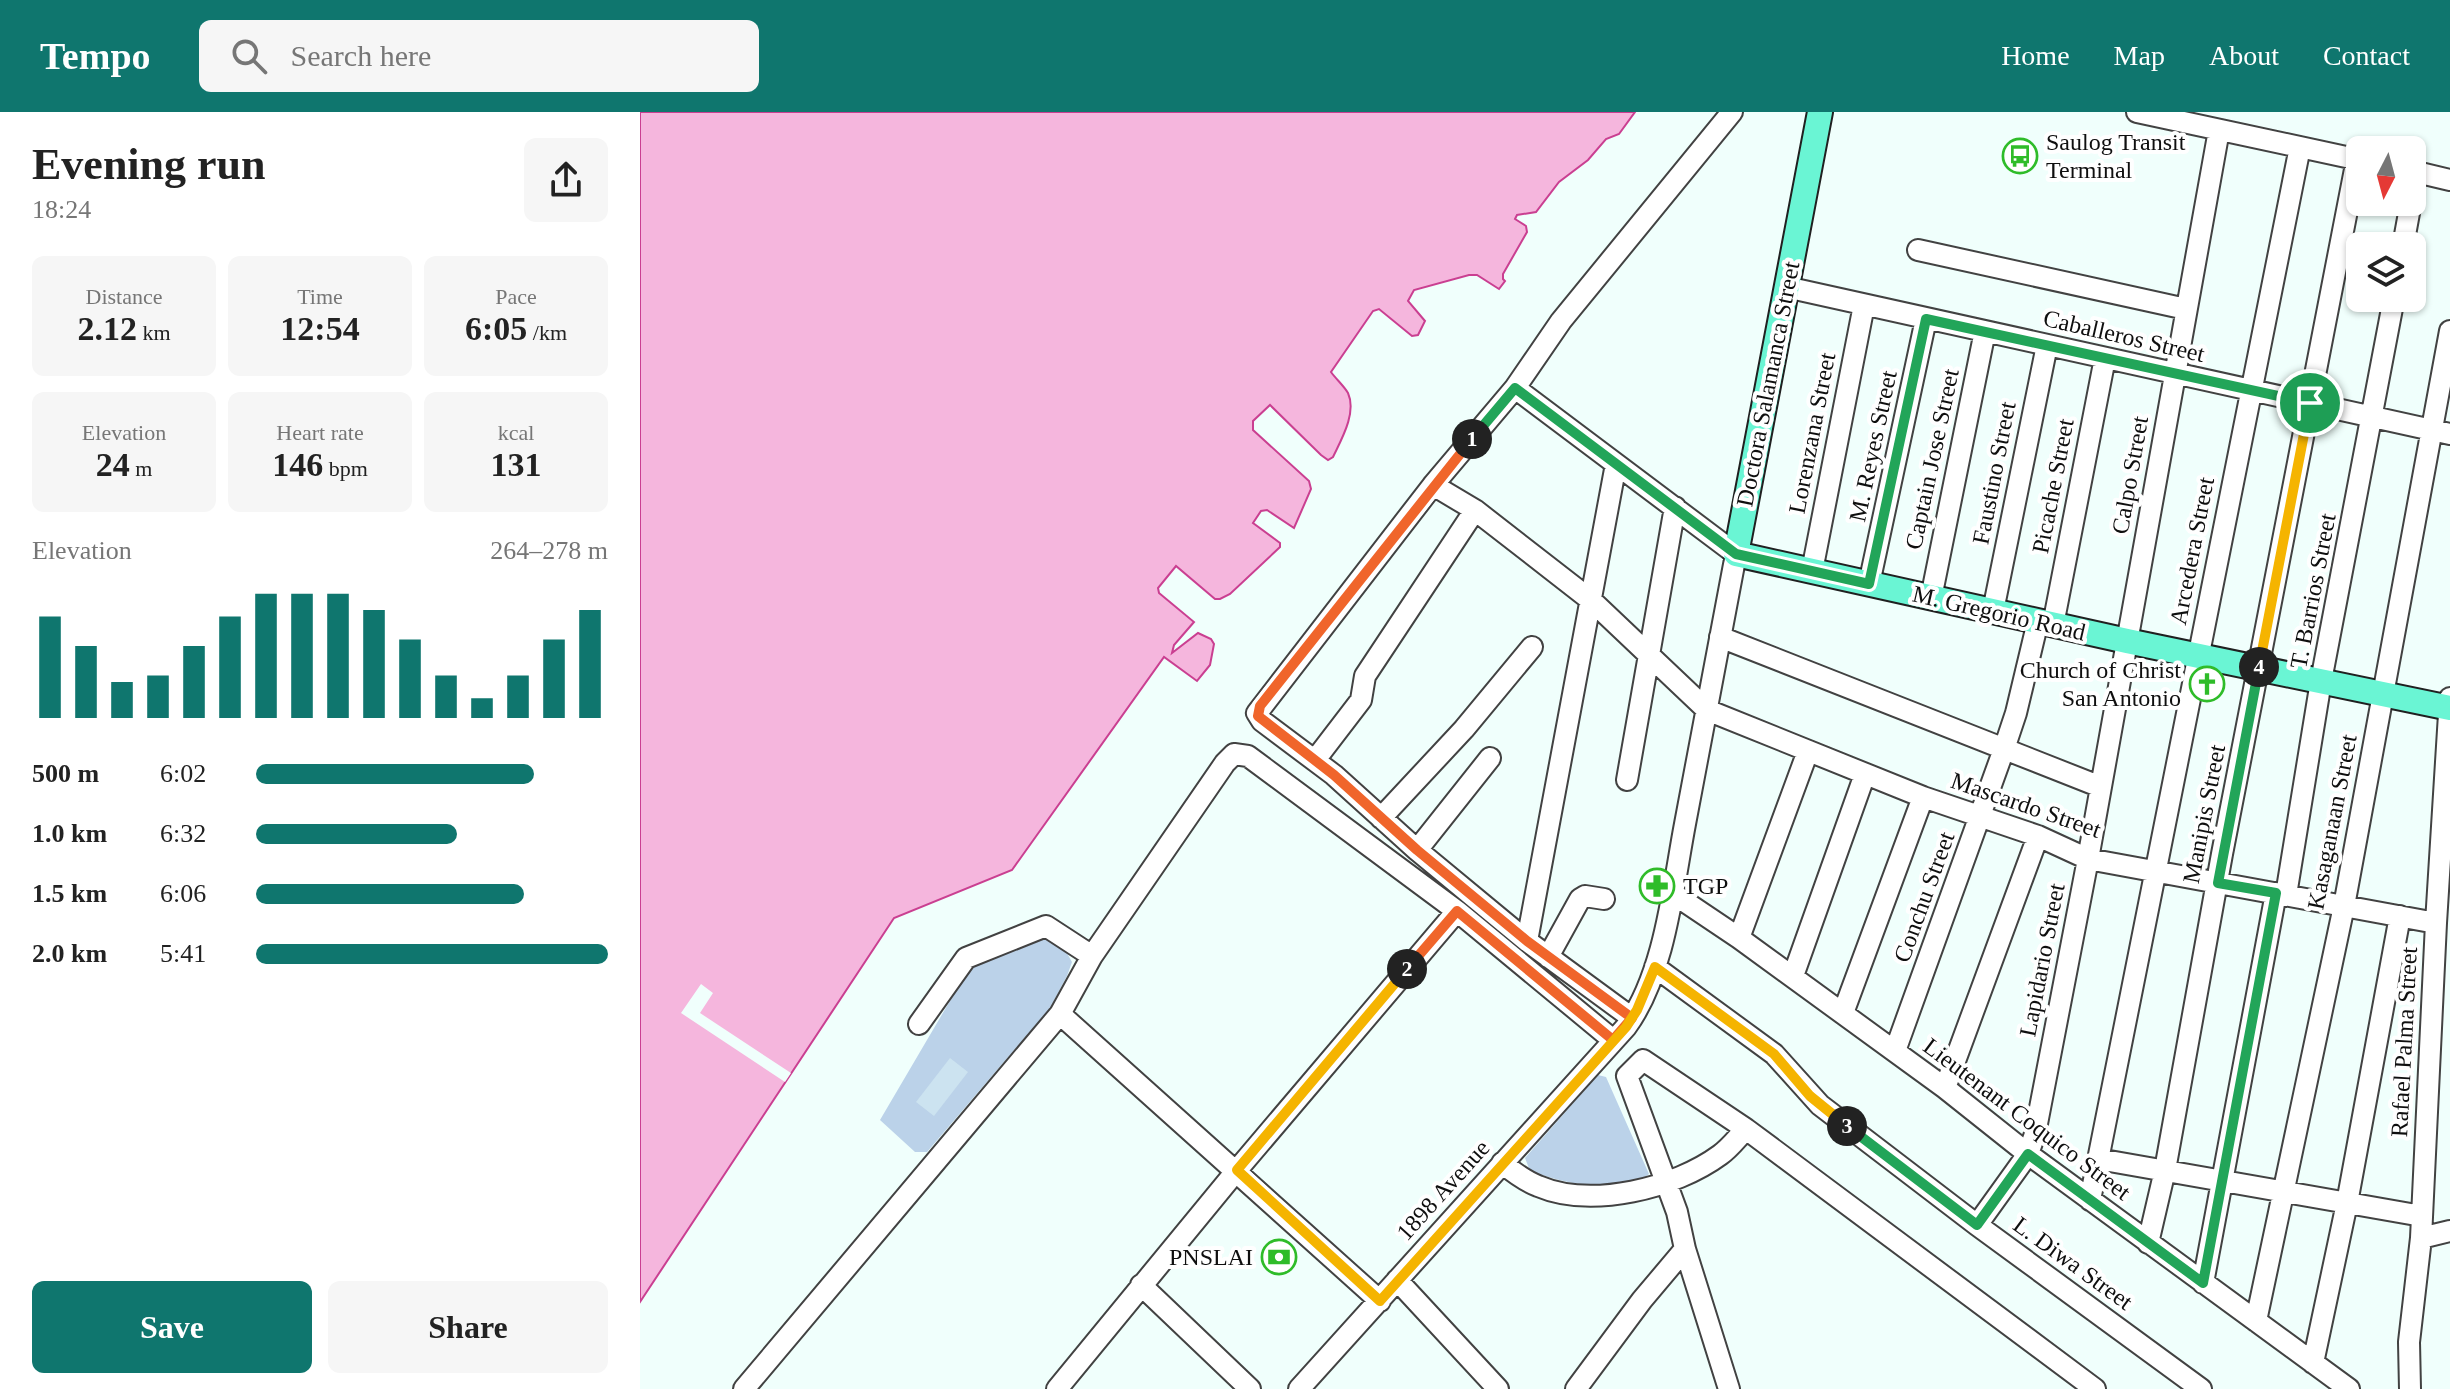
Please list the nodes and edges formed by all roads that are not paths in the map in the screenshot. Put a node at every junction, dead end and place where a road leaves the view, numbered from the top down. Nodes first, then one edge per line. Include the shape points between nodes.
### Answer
1 (1732, 112) edge
2 (1820, 112) edge
3 (2137, 112) edge
4 (2182, 117) edge
5 (2219, 130) junction
6 (2300, 147) junction
7 (2346, 157) edge
8 (2426, 175) edge
9 (2450, 180) edge
10 (2347, 216) edge
11 (1918, 250) dead end
12 (1786, 287) junction
13 (1864, 305) junction
14 (2186, 309) junction
15 (2392, 312) edge
16 (1926, 319) junction
17 (1985, 331) junction
18 (2450, 331) edge
19 (2047, 345) junction
20 (2105, 358) junction
21 (2175, 374) junction
22 (1515, 388) junction
23 (2251, 391) junction
24 (2310, 403) junction
25 (2373, 417) junction
26 (2441, 432) edge
27 (1616, 464) junction
28 (1433, 485) junction
29 (1675, 507) junction
30 (1475, 510) junction
31 (1736, 554) junction
32 (1812, 571) junction
33 (1869, 584) junction
34 (1931, 598) junction
35 (1592, 601) junction
36 (1993, 611) junction
37 (2045, 623) junction
38 (1720, 637) junction
39 (2127, 641) junction
40 (1532, 647) dead end
41 (1648, 652) junction
42 (2198, 656) junction
43 (2258, 668) junction
44 (2321, 681) junction
45 (2383, 694) junction
46 (2449, 705) edge
47 (1707, 710) junction
48 (2004, 749) junction
49 (1808, 751) junction
50 (1490, 758) dead end
51 (1315, 760) junction
52 (1865, 774) junction
53 (1627, 780) dead end
54 (2101, 787) junction
55 (1923, 797) junction
56 (1981, 816) junction
57 (1381, 818) junction
58 (2038, 836) junction
59 (1417, 850) junction
60 (2088, 859) junction
61 (2156, 871) junction
62 (2218, 883) junction
63 (1672, 893) junction
64 (2281, 894) junction
65 (1604, 899) dead end
66 (2344, 906) junction
67 (1457, 911) junction
68 (2400, 916) junction
69 (2436, 923) junction
70 (1739, 938) junction
71 (1527, 941) junction
72 (1092, 956) junction
73 (1548, 957) junction
74 (1655, 967) junction
75 (1793, 976) junction
76 (1843, 1013) junction
77 (1060, 1014) junction
78 (919, 1024) dead end
79 (1624, 1028) junction
80 (1895, 1051) junction
81 (1945, 1088) junction
82 (1746, 1129) junction
83 (2028, 1154) junction
84 (2098, 1159) junction
85 (1502, 1163) junction
86 (1237, 1170) junction
87 (2165, 1170) junction
88 (2224, 1181) junction
89 (1666, 1182) junction
90 (2285, 1192) junction
91 (2090, 1200) junction
92 (2347, 1203) junction
93 (2422, 1216) junction
94 (1977, 1225) junction
95 (2450, 1231) edge
96 (2421, 1238) junction
97 (2148, 1243) junction
98 (1685, 1249) junction
99 (1397, 1280) junction
100 (2203, 1283) junction
101 (1141, 1285) junction
102 (1380, 1301) junction
103 (2256, 1321) junction
104 (2313, 1363) junction
105 (744, 1389) edge
106 (1057, 1389) edge
107 (1250, 1389) edge
108 (1299, 1389) edge
109 (1498, 1389) edge
110 (1576, 1389) edge
111 (1729, 1389) edge
112 (2095, 1389) edge
113 (2201, 1389) edge
114 (2349, 1389) edge
115 (2410, 1389) edge

1 - 22 street via 1561,321
2 - 12 main road, Doctora Salamanca Street
3 - 4 street
4 - 5 street
5 - 6 street
5 - 14 street, Calpo Street
6 - 7 street
6 - 23 street, Arcedera Street
8 - 9 street
10 - 24 street, Manipis Street
11 - 14 street
12 - 13 street, Caballeros Street
12 - 31 main road, Doctora Salamanca Street
13 - 16 street, Caballeros Street
13 - 32 street, Lorenzana Street
14 - 21 street, Calpo Street
15 - 25 street, T. Barrios Street
16 - 17 street, Caballeros Street
16 - 33 street, M. Reyes Street
17 - 19 street, Caballeros Street
17 - 34 street, Captain Jose Street
18 - 26 street, Kasaganaan Street
19 - 20 street, Caballeros Street
19 - 36 street, Faustino Street
20 - 21 street, Caballeros Street
20 - 37 street, Picache Street
21 - 23 street, Caballeros Street
21 - 39 street, Calpo Street
22 - 27 street
22 - 28 street
23 - 24 street, Caballeros Street
23 - 42 street, Arcedera Street
24 - 25 street, Caballeros Street
24 - 43 street, Manipis Street
25 - 26 street, Caballeros Street
25 - 44 street, T. Barrios Street
26 - 45 street, Kasaganaan Street
27 - 29 street
27 - 35 street
28 - 30 street
28 - 51 street via 1258,710 1262,721
29 - 31 street
29 - 41 street
30 - 35 street
30 - 51 street via 1365,676 1361,700
31 - 32 main road, M. Gregorio Road
31 - 38 street, Doctora Salamanca Street
32 - 33 main road, M. Gregorio Road
33 - 34 main road, M. Gregorio Road
34 - 36 main road, M. Gregorio Road
35 - 41 street
35 - 71 street
36 - 37 main road, M. Gregorio Road
37 - 39 main road, M. Gregorio Road
37 - 48 street, Conchu Street
38 - 47 street, Doctora Salamanca Street
38 - 48 street
39 - 42 main road, M. Gregorio Road
39 - 54 street, Lapidario Street
40 - 57 street
41 - 47 street
41 - 53 street
42 - 43 main road, M. Gregorio Road
42 - 61 street, Arcedera Street
43 - 44 main road, M. Gregorio Road
43 - 62 street, Manipis Street
44 - 45 main road, M. Gregorio Road
44 - 64 street, T. Barrios Street
45 - 46 main road, M. Gregorio Road
45 - 66 street, Kasaganaan Street
46 - 69 street, Rafael Palma Street
47 - 49 street, Mascardo Street
47 - 63 street, Doctora Salamanca Street
48 - 54 street
48 - 56 street, Conchu Street
49 - 52 street, Mascardo Street
49 - 70 street
50 - 59 street
51 - 57 street
52 - 55 street, Mascardo Street
52 - 75 street
54 - 60 street, Lapidario Street
55 - 56 street, Mascardo Street
55 - 76 street
56 - 58 street, Mascardo Street
56 - 80 street, Conchu Street
57 - 59 street
58 - 60 street, Mascardo Street
58 - 81 street
59 - 71 street
60 - 61 street, Mascardo Street
60 - 83 street, Lapidario Street
61 - 62 street, Mascardo Street
61 - 84 street, Arcedera Street
62 - 64 street, Mascardo Street
62 - 87 street, Manipis Street
63 - 70 street, Lieutenant Coquico Street
63 - 74 street, Doctora Salamanca Street
64 - 66 street, Mascardo Street
64 - 88 street, T. Barrios Street
65 - 73 street via 1580,899
66 - 68 street, Mascardo Street
66 - 90 street, Kasaganaan Street
67 - 72 street via 1248,756 1234,754
67 - 79 street
67 - 86 street
68 - 69 street, Mascardo Street
68 - 92 street
69 - 93 street, Rafael Palma Street
70 - 75 street, Lieutenant Coquico Street
71 - 73 street
72 - 77 street
72 - 78 street via 1046,926 966,958
73 - 79 street
74 - 79 street, Doctora Salamanca Street
74 - 94 street, L. Diwa Street via 1763,1046 1820,1105
75 - 76 street, Lieutenant Coquico Street
76 - 80 street, Lieutenant Coquico Street
77 - 86 street
77 - 105 street
79 - 85 street, 1898 Avenue
80 - 81 street, Lieutenant Coquico Street
81 - 83 street, Lieutenant Coquico Street
82 - 89 street via 1722,1154
82 - 89 street via 1643,1060 1627,1076
82 - 112 street
83 - 91 street, Lieutenant Coquico Street
83 - 94 street, Lapidario Street
84 - 87 street
84 - 91 street, Arcedera Street
85 - 89 street via 1539,1187 1593,1196
85 - 99 street, 1898 Avenue
86 - 101 street
86 - 102 street
87 - 88 street
87 - 97 street, Manipis Street
88 - 90 street
88 - 100 street, T. Barrios Street
89 - 98 street
90 - 92 street
90 - 103 street, Kasaganaan Street
91 - 97 street, Lieutenant Coquico Street
92 - 93 street
92 - 104 street
93 - 96 street, Rafael Palma Street
94 - 113 street, L. Diwa Street
95 - 96 street
96 - 115 street, Rafael Palma Street via 2409,1342
97 - 100 street, Lieutenant Coquico Street
98 - 110 street
98 - 111 street
99 - 102 street, 1898 Avenue
99 - 109 street
100 - 103 street, Lieutenant Coquico Street
101 - 106 street
101 - 107 street
102 - 108 street, 1898 Avenue
103 - 104 street, Lieutenant Coquico Street
104 - 114 street, Lieutenant Coquico Street

